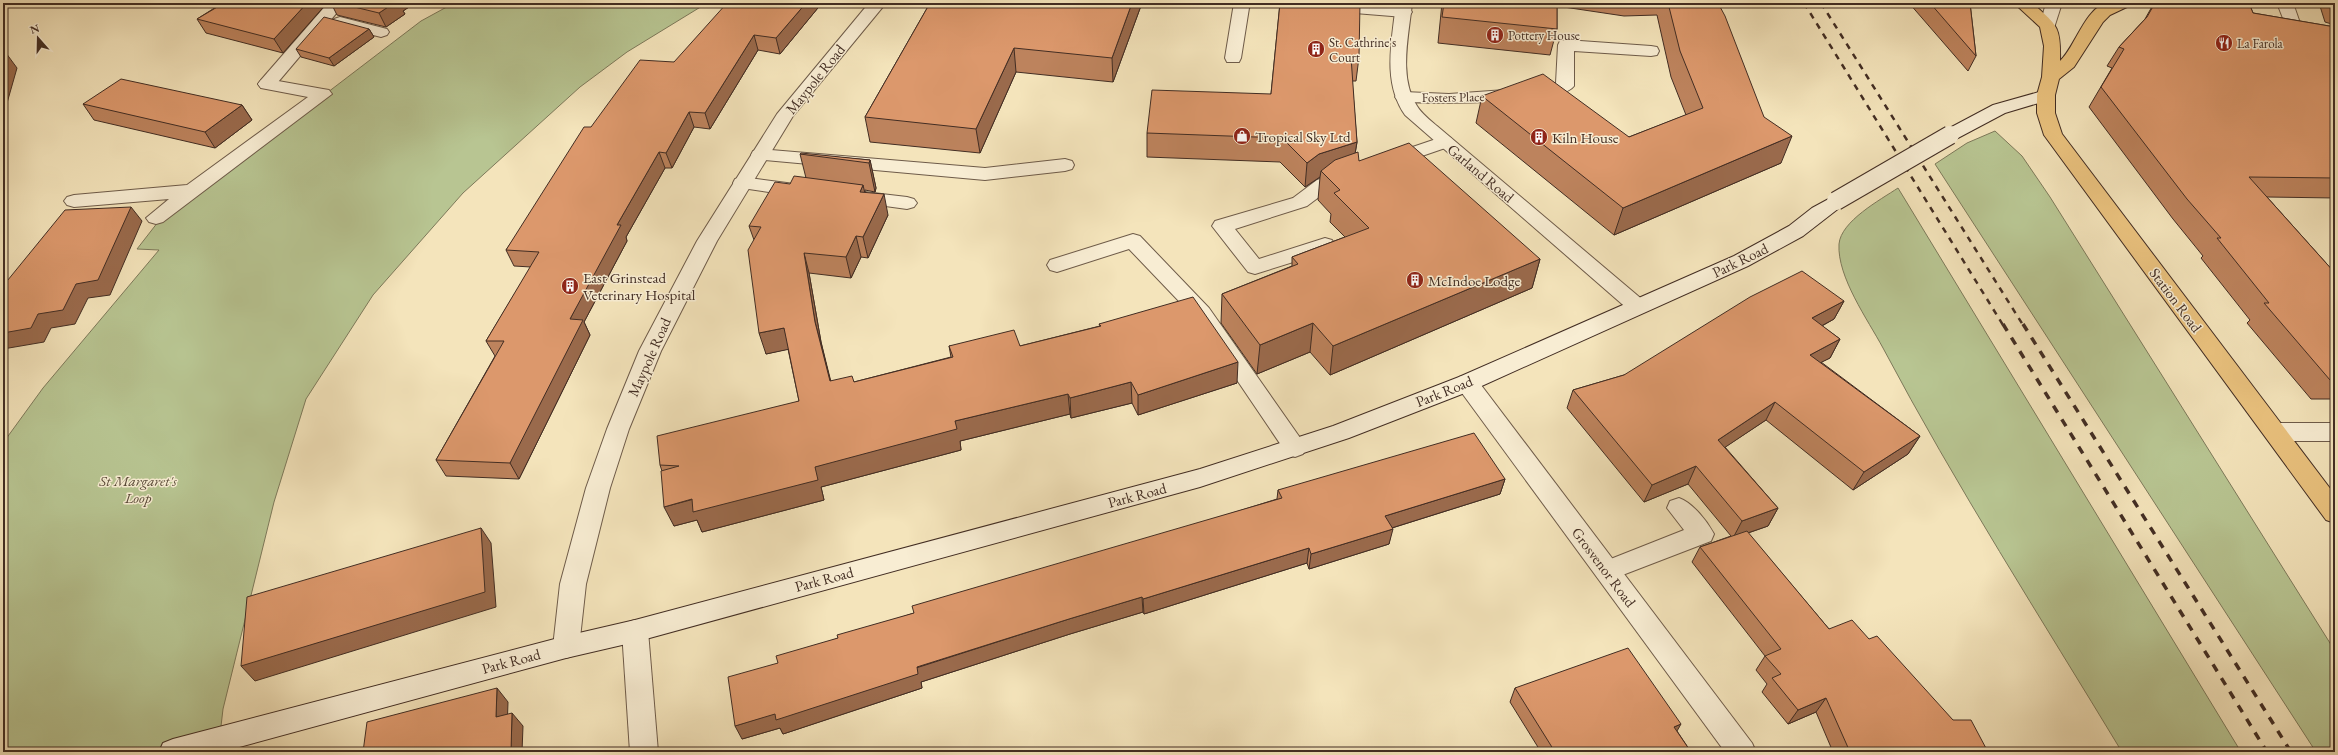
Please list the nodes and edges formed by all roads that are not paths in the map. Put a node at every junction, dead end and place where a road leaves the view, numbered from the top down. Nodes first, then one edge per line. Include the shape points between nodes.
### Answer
1 (337, 3) edge
2 (878, 3) edge
3 (1246, 3) edge
4 (1293, 3) edge
5 (2022, 3) edge
6 (2054, 3) edge
7 (2124, 3) edge
8 (2285, 3) edge
9 (1404, 8) edge
10 (323, 18) junction
11 (2291, 23) edge
12 (2048, 25) junction
13 (381, 32) dead end
14 (1651, 51) dead end
15 (1233, 58) dead end
16 (2049, 86) junction
17 (1550, 92) junction
18 (1404, 97) junction
19 (1568, 106) edge
20 (1445, 142) junction
21 (760, 155) junction
22 (1065, 165) dead end
23 (742, 183) junction
24 (192, 191) junction
25 (74, 201) dead end
26 (907, 203) dead end
27 (156, 218) dead end
28 (1325, 245) edge
29 (1057, 266) dead end
30 (1637, 306) junction
31 (1467, 382) junction
32 (2276, 432) junction
33 (2335, 432) edge
34 (1294, 448) junction
35 (1679, 508) dead end
36 (2335, 514) edge
37 (1607, 571) junction
38 (635, 631) junction
39 (566, 647) junction
40 (173, 752) edge
41 (644, 752) edge
42 (1742, 752) edge

1 - 10 street
2 - 21 street, Maypole Road via 786,114
3 - 15 street via 1241,5
4 - 9 street
5 - 12 highway
6 - 12 street
7 - 16 highway via 2101,13
8 - 11 street
9 - 18 street, Garland Road via 1399,68
10 - 13 street
10 - 24 street via 267,84 323,94
12 - 16 highway, Station Road via 2052,46
14 - 17 street, Fosters Place via 1566,45 1565,86
16 - 30 street, Park Road, bridge via 1950,135 1836,201 1796,231 1741,261
16 - 32 highway, Station Road via 2046,113 2053,135
17 - 18 street, Fosters Place via 1449,99
17 - 19 street
18 - 20 street, Garland Road via 1418,118
20 - 28 street via 1324,184 1300,202 1222,226 1255,267
20 - 30 street, Garland Road
21 - 22 street via 985,174
21 - 23 street, Maypole Road
23 - 26 street
23 - 39 street, Maypole Road via 674,303 650,351 618,429 598,488 573,584
24 - 25 street
24 - 27 street
29 - 34 street via 1133,241 1202,313
30 - 31 street, Park Road
31 - 34 street, Park Road
31 - 37 street, Grosvenor Road
32 - 33 street
32 - 36 highway, Station Road
34 - 38 street, Park Road via 1200,478
35 - 37 street via 1702,534
37 - 42 street, Grosvenor Road
38 - 39 street, Park Road
38 - 41 street
39 - 40 street, Park Road

